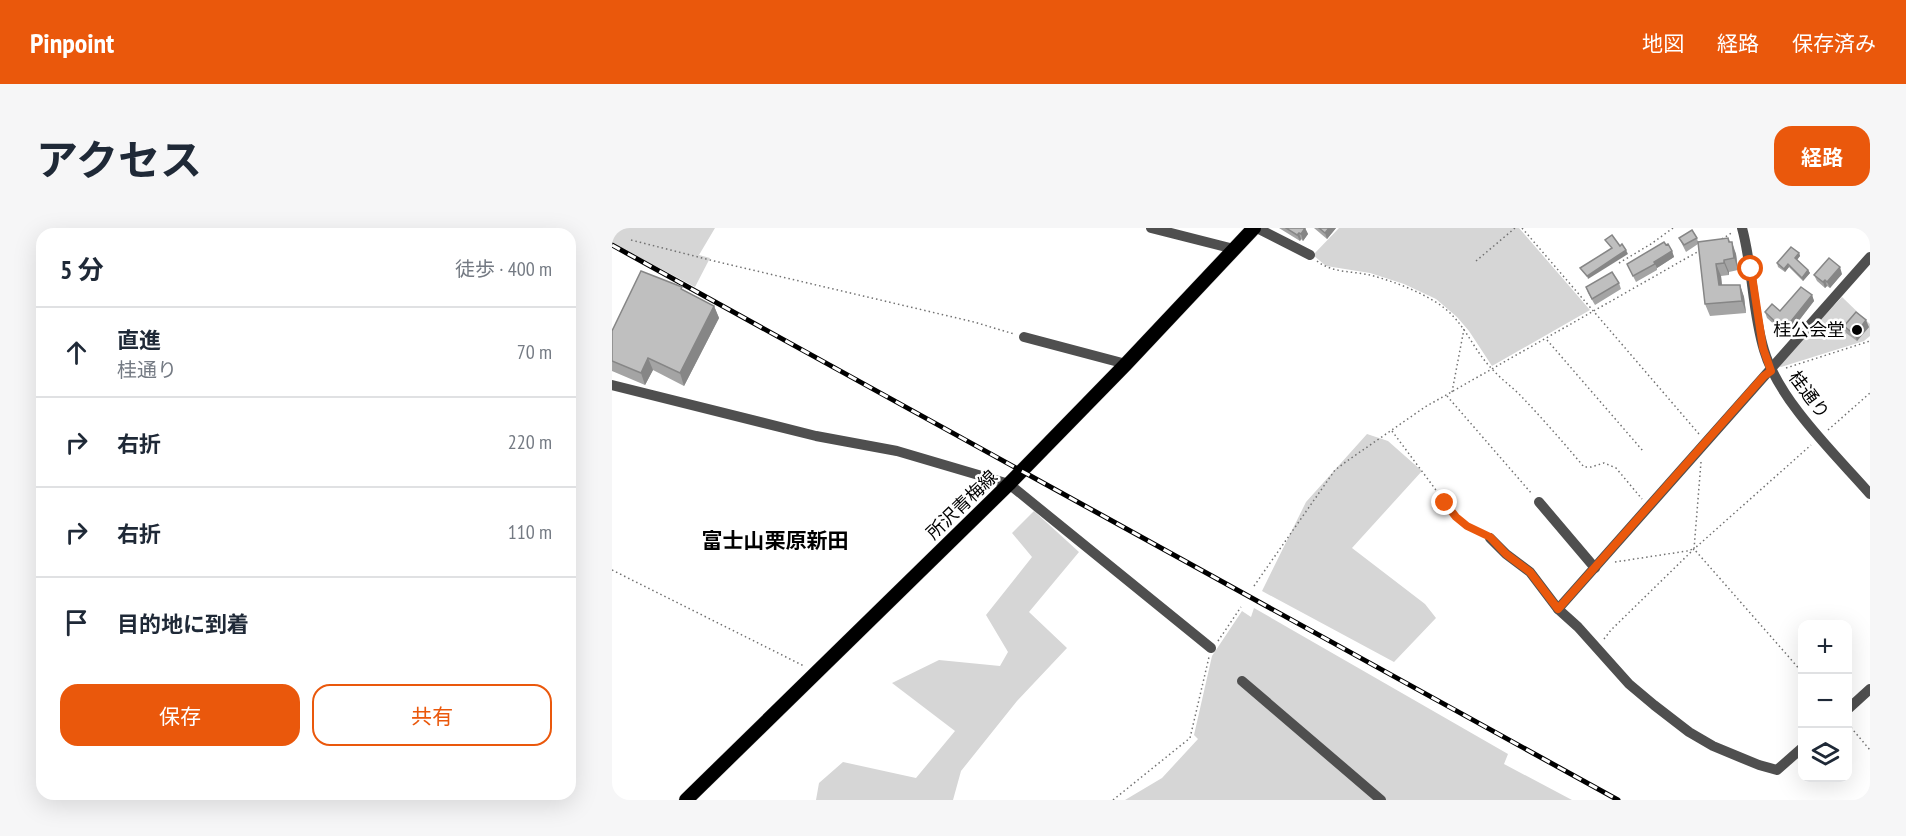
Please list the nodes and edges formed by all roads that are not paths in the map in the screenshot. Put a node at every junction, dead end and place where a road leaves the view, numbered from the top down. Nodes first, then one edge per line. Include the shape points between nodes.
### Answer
1 (1151, 228) edge
2 (1256, 228) edge
3 (1743, 228) edge
4 (1234, 249) junction
5 (1310, 255) road end
6 (1870, 257) edge
7 (1024, 337) road end
8 (1126, 364) junction
9 (1771, 371) junction
10 (612, 385) edge
11 (1009, 484) junction
12 (1870, 494) edge
13 (1539, 502) road end
14 (1490, 537) road end
15 (1599, 563) junction
16 (1558, 609) junction
17 (1211, 648) road end
18 (1242, 681) dead end
19 (1870, 689) edge
20 (1852, 705) edge
21 (1798, 752) edge
22 (686, 800) edge
23 (1381, 800) edge

1 - 4 street
2 - 4 main road, 所沢青梅線
2 - 5 street
3 - 9 street, 桂通り via 1763,348
4 - 8 main road, 所沢青梅線
6 - 9 street
7 - 8 street
8 - 11 main road, 所沢青梅線
9 - 12 street, 桂通り via 1790,401
9 - 15 street
10 - 11 street via 816,436 897,451
11 - 17 street
11 - 22 main road, 所沢青梅線
13 - 15 street
14 - 16 street via 1530,572
15 - 16 street
16 - 21 street via 1629,684 1689,732 1713,746 1777,770
18 - 23 street
19 - 20 street

